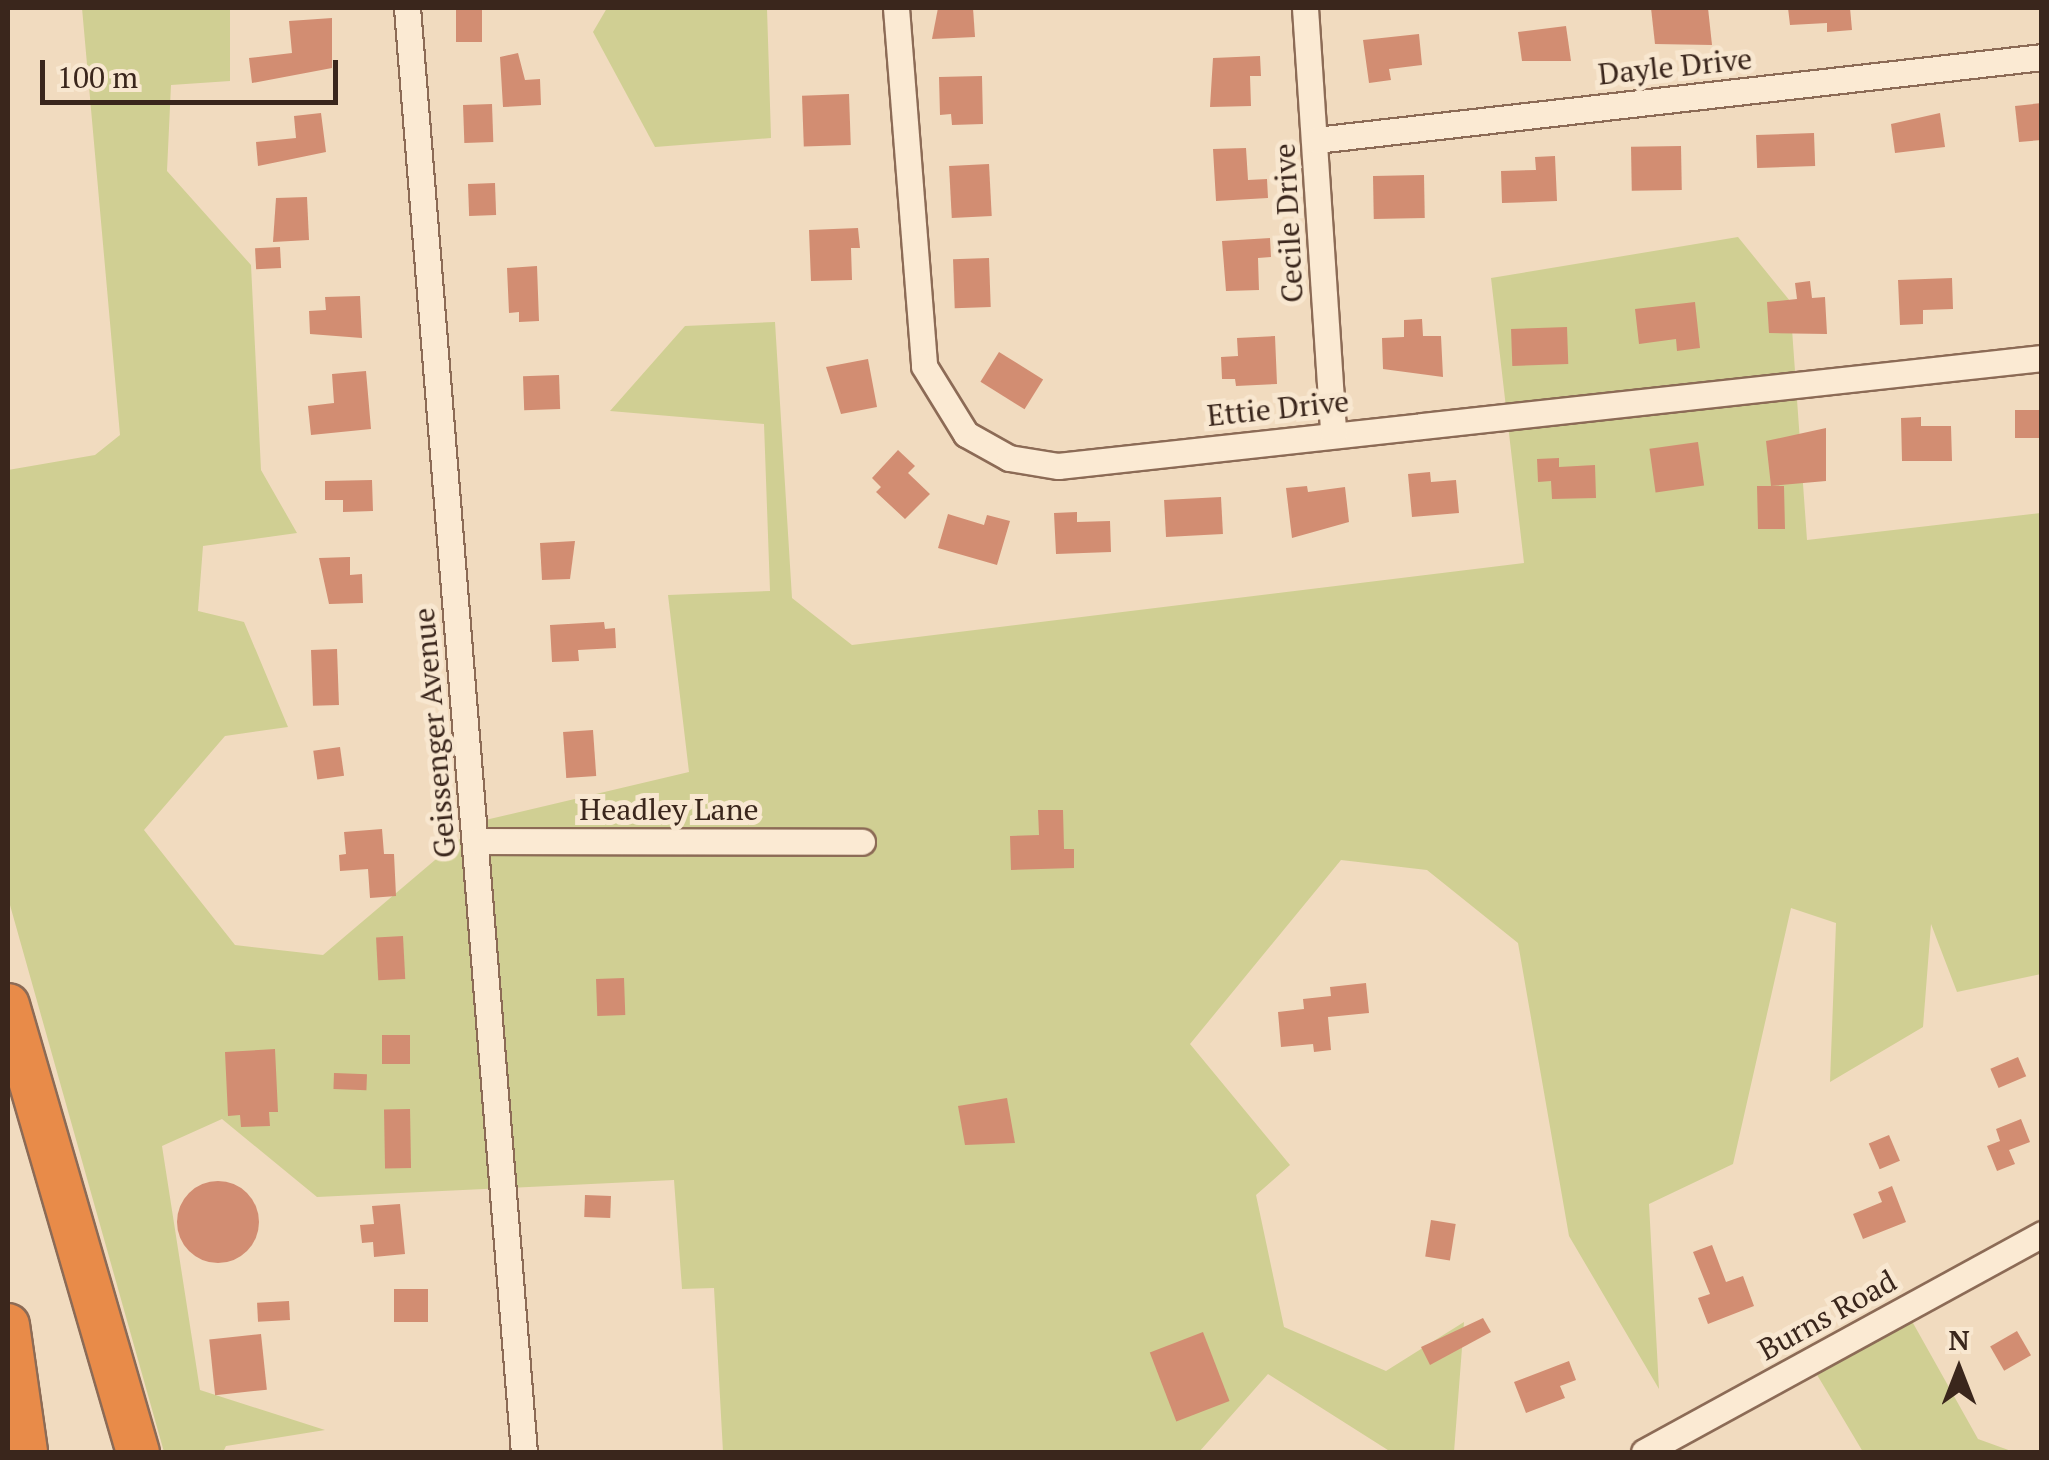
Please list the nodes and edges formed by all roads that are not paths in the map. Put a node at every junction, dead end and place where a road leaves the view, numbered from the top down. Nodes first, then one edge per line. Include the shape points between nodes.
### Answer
1 (406, 8) edge
2 (896, 8) edge
3 (1305, 8) edge
4 (2042, 57) edge
5 (1316, 140) junction
6 (2042, 358) edge
7 (1334, 434) junction
8 (476, 840) junction
9 (862, 842) dead end
10 (8, 1005) edge
11 (2042, 1234) edge
12 (8, 1325) edge
13 (26, 1452) edge
14 (138, 1452) edge
15 (524, 1452) edge
16 (1644, 1452) edge

1 - 8 street, Geissenger Avenue
2 - 7 street, Ettie Drive via 920,338 936,391 966,434 1009,458 1058,466
3 - 5 street, Cecile Drive
4 - 5 street, Dayle Drive
5 - 7 street, Cecile Drive
6 - 7 street, Ettie Drive
8 - 9 street, Headley Lane
8 - 15 street, Geissenger Avenue
10 - 14 highway
11 - 16 street, Burns Road
12 - 13 highway

